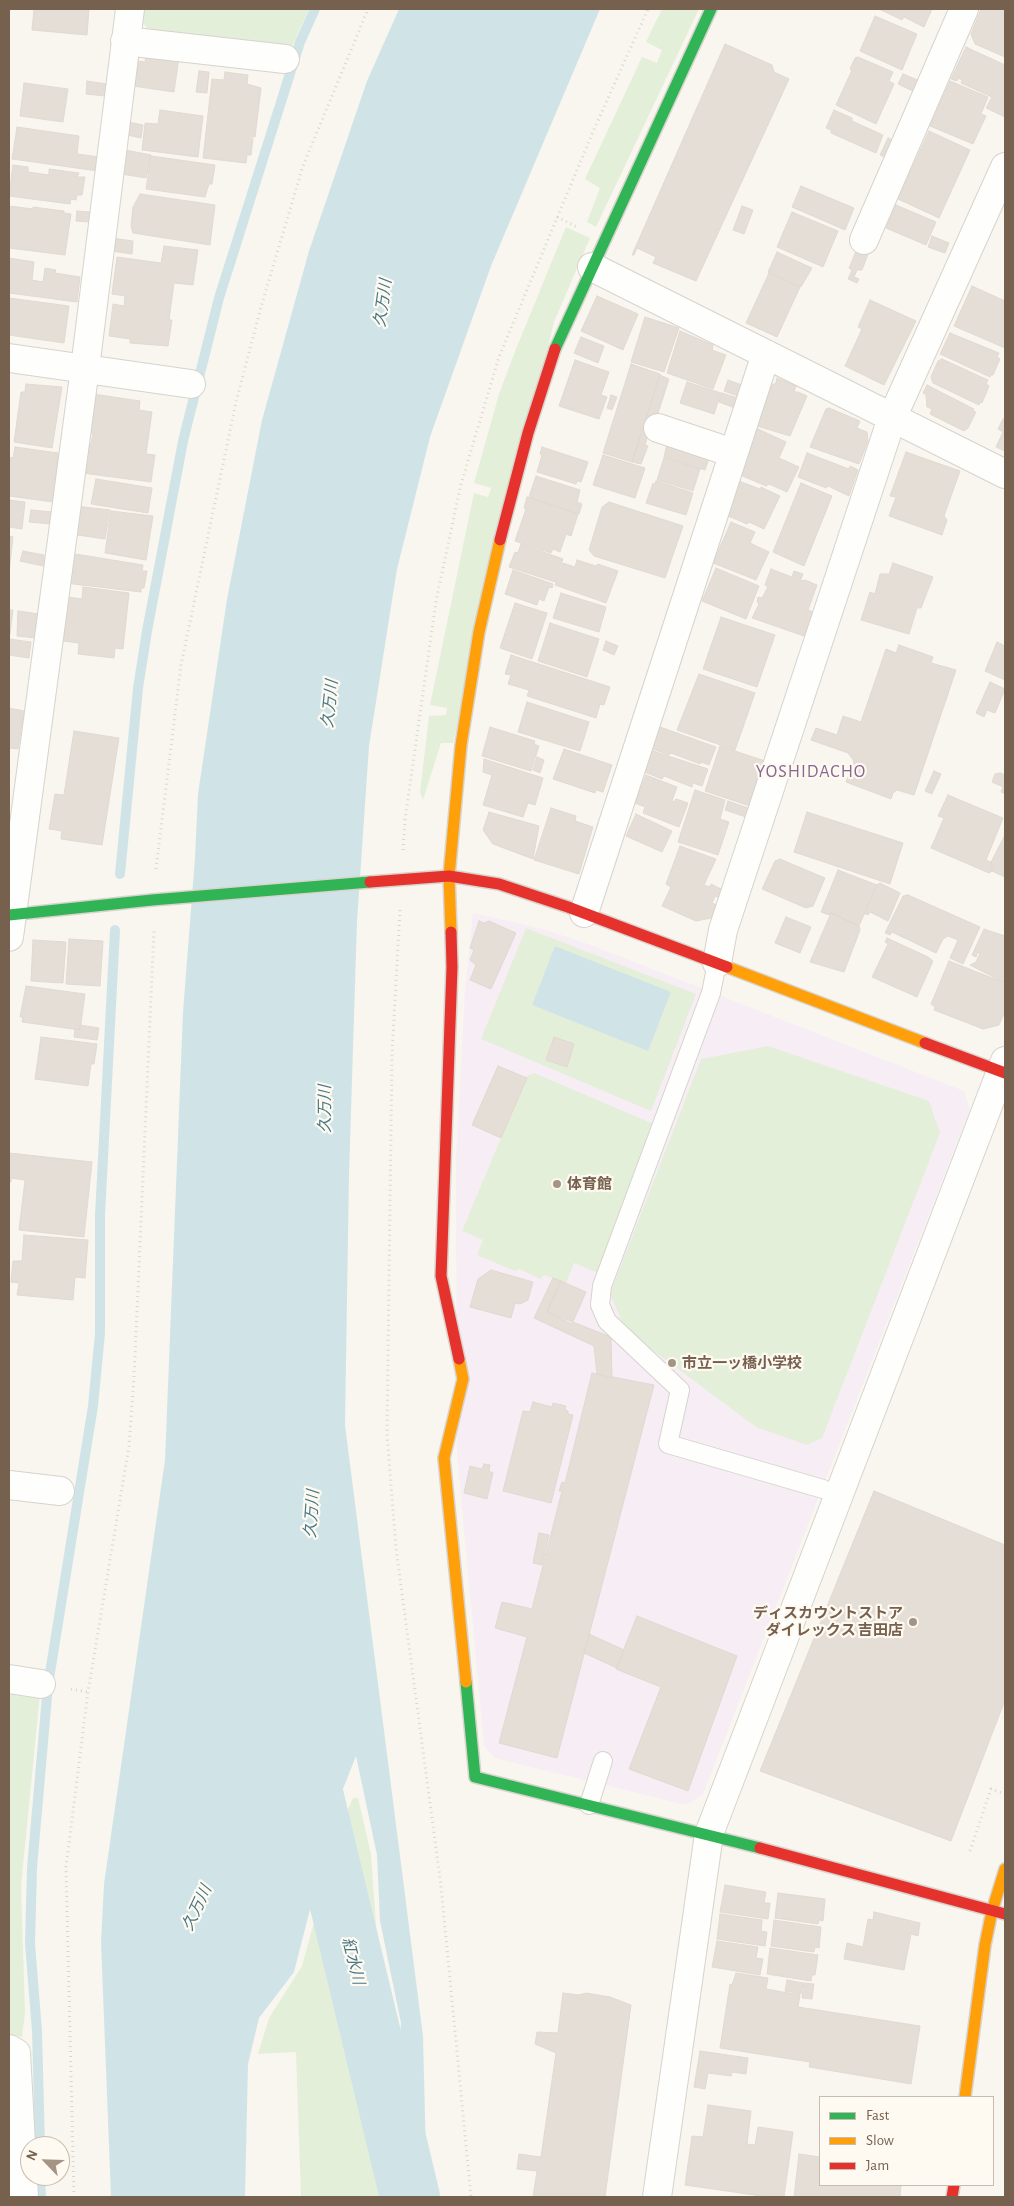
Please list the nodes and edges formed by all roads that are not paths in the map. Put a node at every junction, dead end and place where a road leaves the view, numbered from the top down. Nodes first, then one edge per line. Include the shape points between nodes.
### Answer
1 (130, 9) edge
2 (711, 9) edge
3 (964, 9) edge
4 (125, 41) junction
5 (284, 59) dead end
6 (1005, 167) edge
7 (864, 240) dead end
8 (592, 267) junction
9 (766, 354) junction
10 (9, 358) edge
11 (85, 368) junction
12 (191, 384) dead end
13 (892, 418) junction
14 (658, 428) dead end
15 (733, 453) junction
16 (1005, 474) edge
17 (448, 876) junction
18 (584, 913) junction
19 (10, 922) edge
20 (717, 963) junction
21 (1004, 1069) edge
22 (9, 1485) edge
23 (823, 1489) dead end
24 (60, 1491) dead end
25 (9, 1679) edge
26 (52, 1686) road end
27 (603, 1761) dead end
28 (589, 1805) junction
29 (709, 1834) junction
30 (1005, 1869) edge
31 (992, 1911) junction
32 (1005, 1914) edge
33 (9, 2049) edge
34 (965, 2096) edge
35 (24, 2197) edge
36 (657, 2197) edge

1 - 4 street
2 - 8 street
3 - 7 street
4 - 5 street
4 - 11 street
6 - 13 street
8 - 9 street
8 - 17 street via 555,350 528,432 490,578 461,745
9 - 13 street
9 - 15 street
10 - 11 street
11 - 12 street
11 - 19 street
13 - 16 street
13 - 20 street via 726,920
14 - 15 street
15 - 18 street
17 - 18 street via 499,884
17 - 19 street via 170,899
17 - 28 street via 452,967 442,1276 463,1379 444,1458 475,1776
18 - 20 street
20 - 21 street
20 - 23 lane via 711,993 602,1286 600,1305 607,1320 680,1390 668,1444
21 - 29 street
22 - 24 street
25 - 26 street
27 - 28 lane
28 - 29 street
29 - 31 street
29 - 36 street
30 - 31 street
31 - 32 street
31 - 34 street
33 - 35 street via 16,2053

